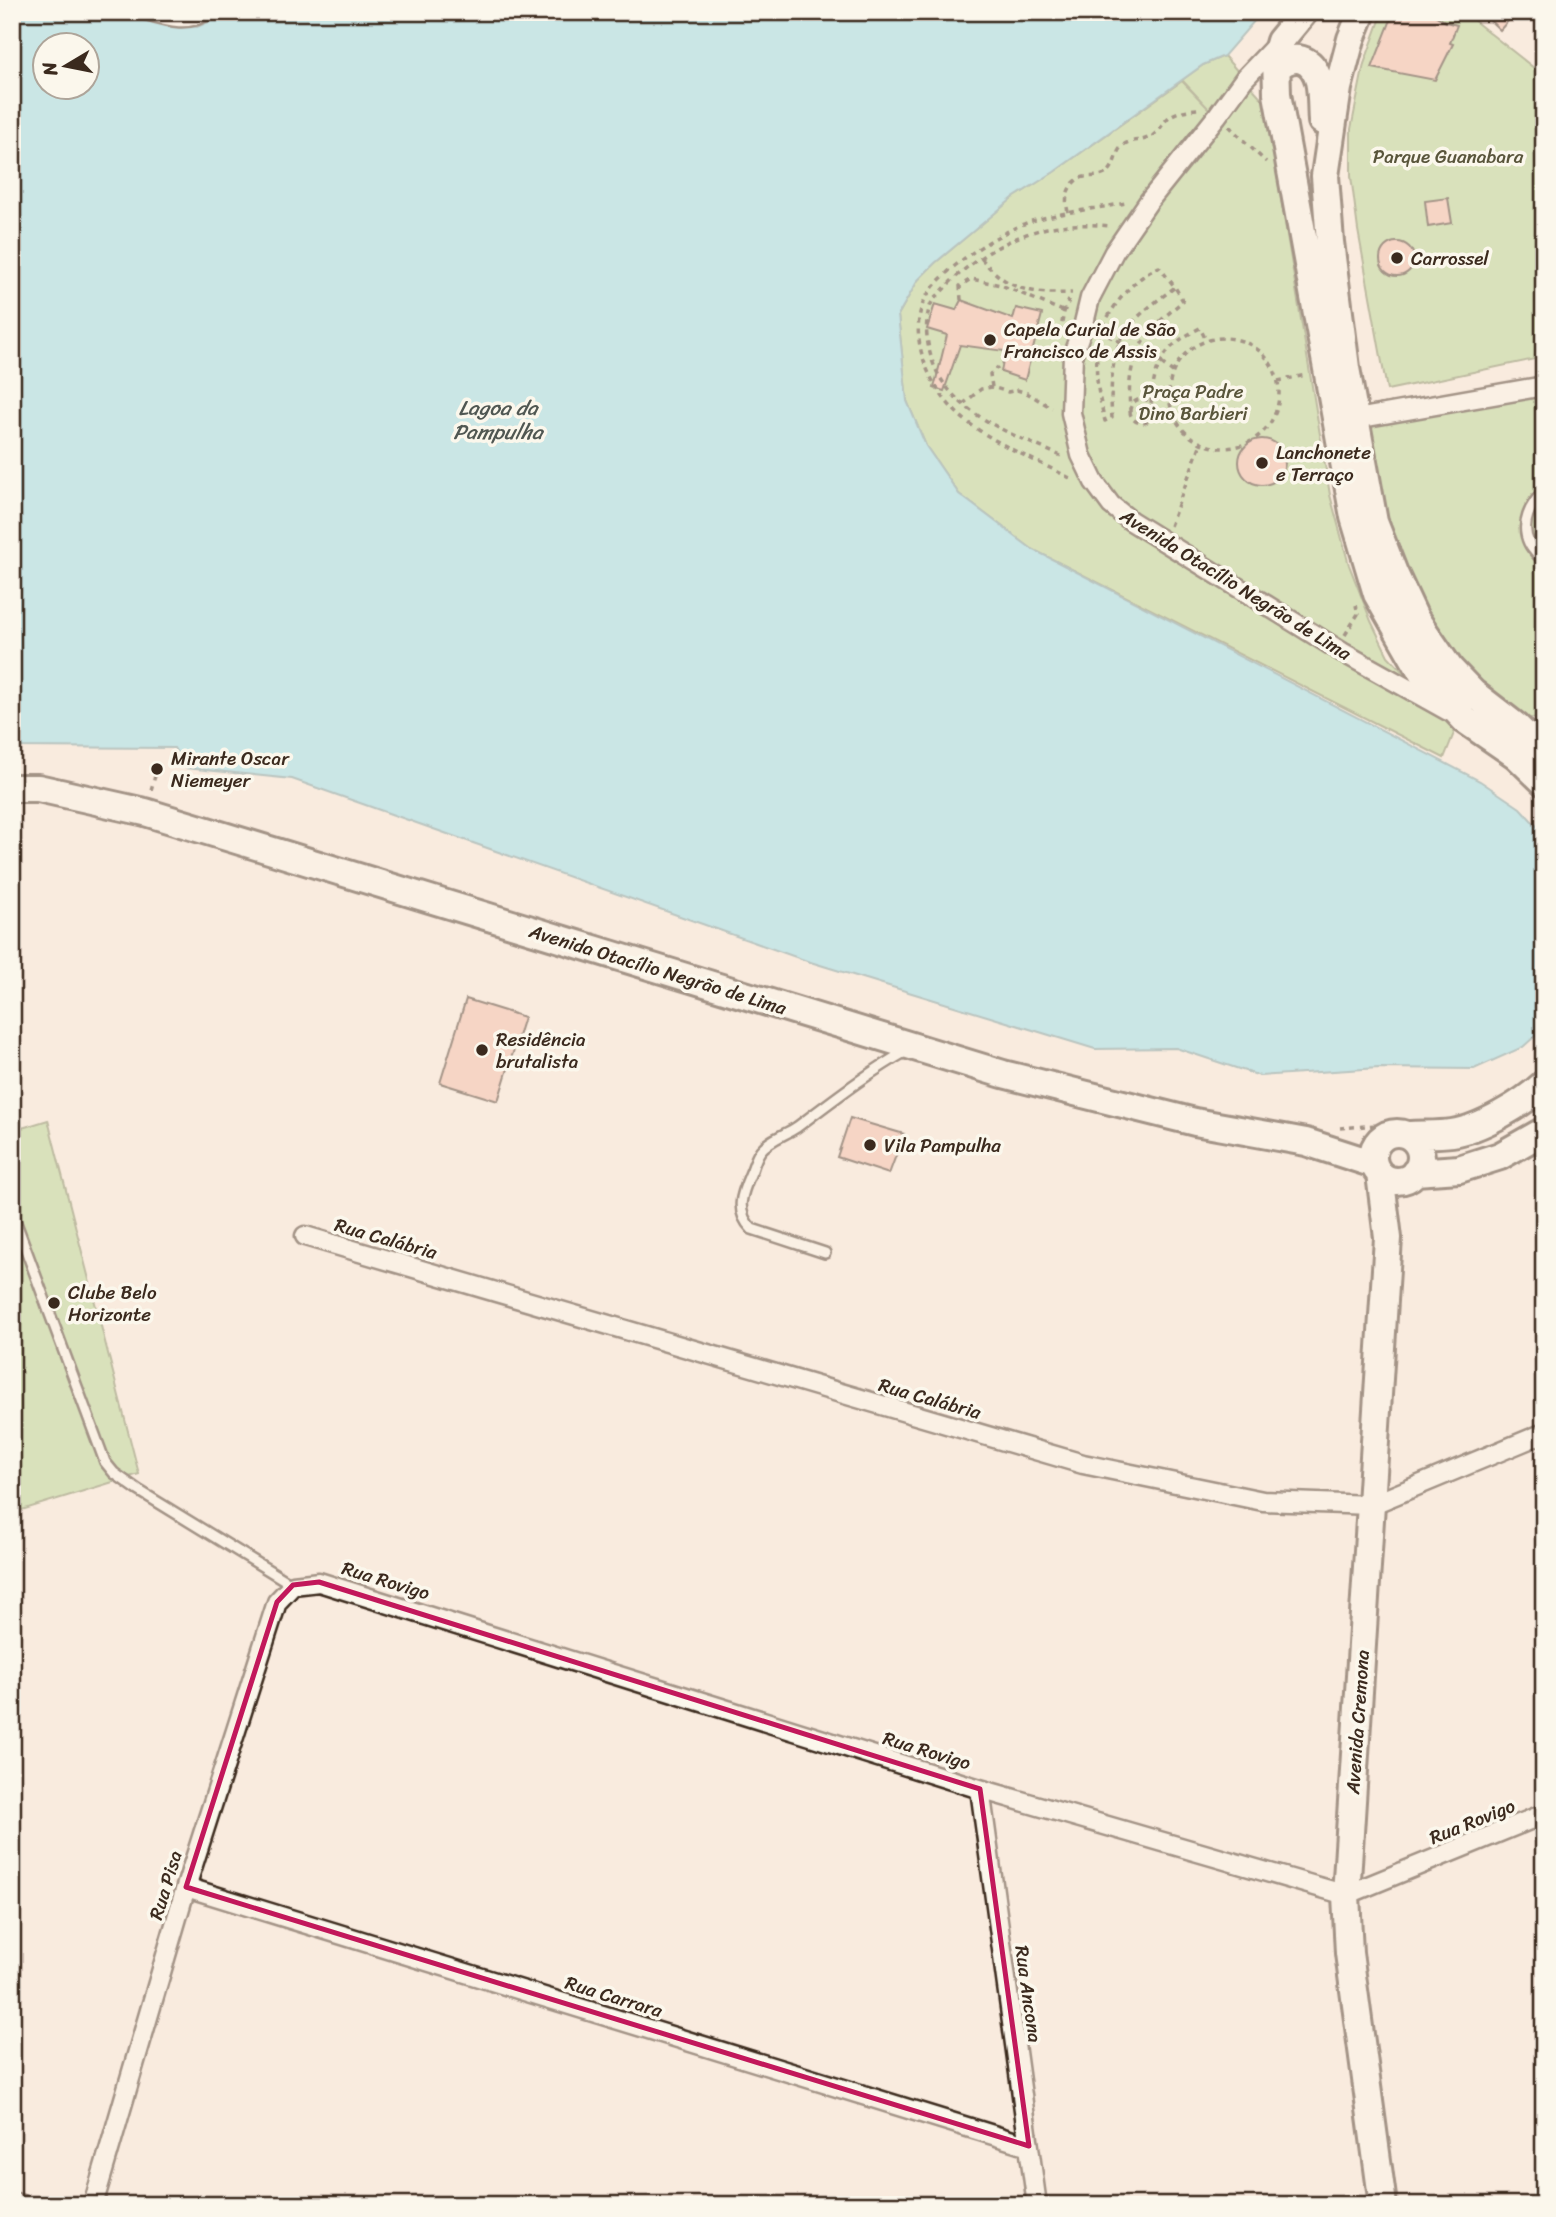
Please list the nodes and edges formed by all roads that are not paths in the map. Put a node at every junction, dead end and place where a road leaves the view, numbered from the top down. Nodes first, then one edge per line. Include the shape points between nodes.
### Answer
1 (137, 12) edge
2 (211, 12) edge
3 (1304, 12) edge
4 (1362, 12) edge
5 (1280, 41) junction
6 (1276, 69) junction
7 (1325, 176) junction
8 (1544, 386) edge
9 (1356, 419) junction
10 (1544, 491) edge
11 (1544, 562) edge
12 (1465, 720) junction
13 (1517, 727) junction
14 (1544, 732) edge
15 (1544, 753) edge
16 (1544, 782) edge
17 (12, 788) edge
18 (914, 1046) junction
19 (1544, 1084) edge
20 (1544, 1131) edge
21 (1395, 1136) junction
22 (1307, 1142) junction
23 (1377, 1169) junction
24 (1412, 1175) junction
25 (12, 1212) edge
26 (305, 1236) dead end
27 (1388, 1238) junction
28 (825, 1253) dead end
29 (1544, 1433) edge
30 (1371, 1505) junction
31 (293, 1585) junction
32 (980, 1789) junction
33 (1544, 1814) edge
34 (186, 1886) junction
35 (1346, 1895) junction
36 (1029, 2146) junction
37 (12, 2202) edge
38 (21, 2205) edge
39 (93, 2205) edge
40 (1037, 2205) edge
41 (1383, 2205) edge

1 - 2 lane via 178,23 193,22
3 - 5 street, Avenida Otacílio Negrão de Lima
4 - 7 street via 1338,88
5 - 6 street, Avenida Otacílio Negrão de Lima
5 - 12 street, Avenida Otacílio Negrão de Lima via 1212,112 1114,252 1090,298 1092,327 1073,354 1071,413 1081,455 1111,505 1131,521 1342,652
6 - 7 street via 1294,57 1304,60 1318,77
6 - 12 street, Avenida Otacílio Negrão de Lima via 1326,371 1354,517 1369,569 1377,594 1425,678
7 - 9 street
8 - 9 street
9 - 13 street via 1374,522 1415,618 1450,669
10 - 11 lane via 1535,500 1526,524 1529,544
12 - 16 street, Avenida Otacílio Negrão de Lima via 1516,755
13 - 14 street
13 - 15 street
17 - 18 street, Avenida Otacílio Negrão de Lima via 38,788 145,812
18 - 22 street, Avenida Otacílio Negrão de Lima via 1003,1074 1195,1122
18 - 28 lane via 760,1151 740,1196 746,1223 752,1229
19 - 21 street, Avenida Otacílio Negrão de Lima via 1532,1096 1485,1122 1453,1133
20 - 24 street via 1500,1156 1459,1169
21 - 22 street, Avenida Otacílio Negrão de Lima
21 - 23 street via 1374,1149
21 - 24 street via 1418,1145 1419,1166
22 - 23 street, Avenida Otacílio Negrão de Lima
23 - 24 street via 1394,1180
23 - 27 street, Avenida Cremona
24 - 27 street, Avenida Cremona
25 - 31 lane via 105,1462 138,1490
26 - 30 street, Rua Calábria via 1083,1464 1263,1501
27 - 30 street, Avenida Cremona
29 - 30 street, Rua Calábria
30 - 35 street, Avenida Cremona
31 - 32 street, Rua Rovigo via 319,1581
31 - 34 street, Rua Pisa via 277,1602
32 - 35 street, Rua Rovigo
32 - 36 street, Rua Ancona
33 - 35 street, Rua Rovigo
34 - 36 street, Rua Carrara
34 - 39 street, Rua Pisa
35 - 41 street, Avenida Cremona via 1349,1953
36 - 40 street, Rua Ancona
37 - 38 street

